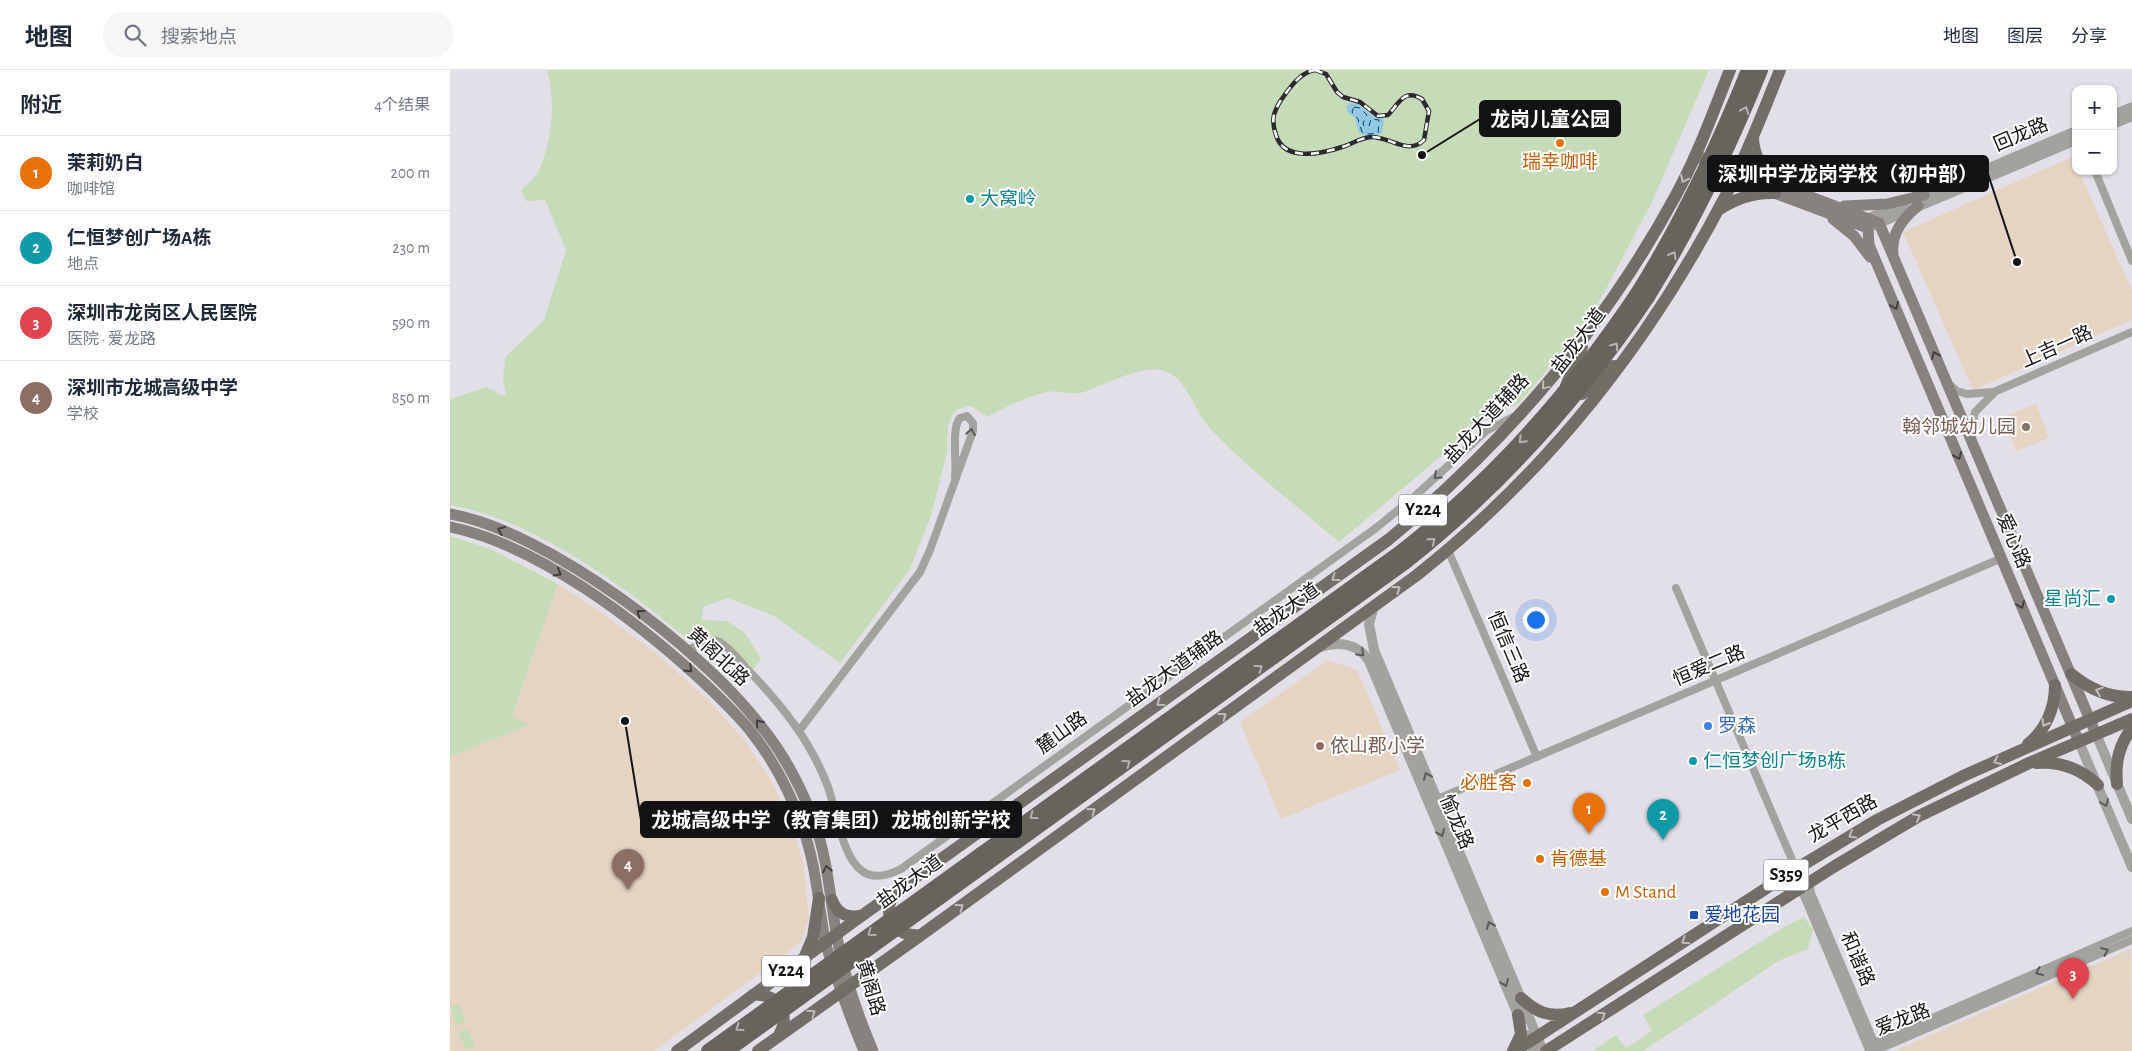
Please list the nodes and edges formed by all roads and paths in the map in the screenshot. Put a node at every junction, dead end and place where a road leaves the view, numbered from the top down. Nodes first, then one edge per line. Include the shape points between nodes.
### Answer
1 (1730, 70) edge
2 (1748, 70) edge
3 (1761, 70) edge
4 (1780, 70) edge
5 (2132, 107) edge
6 (1714, 110) junction
7 (2117, 113) edge
8 (2132, 116) edge
9 (2117, 122) edge
10 (1755, 130) junction
11 (2072, 133) edge
12 (2072, 142) edge
13 (1694, 158) junction
14 (1737, 174) junction
15 (2097, 175) edge
16 (1777, 189) junction
17 (1924, 195) junction
18 (1834, 205) junction
19 (1918, 206) junction
20 (1668, 209) junction
21 (1819, 209) junction
22 (1718, 210) junction
23 (1872, 223) junction
24 (1708, 228) junction
25 (1894, 258) junction
26 (2132, 261) edge
27 (1881, 274) junction
28 (1643, 295) junction
29 (1590, 329) junction
30 (2132, 332) edge
31 (1631, 351) junction
32 (1946, 382) junction
33 (1994, 392) junction
34 (1566, 400) junction
35 (1521, 414) junction
36 (1970, 436) junction
37 (955, 477) junction
38 (450, 514) edge
39 (450, 527) edge
40 (1448, 550) junction
41 (2002, 558) junction
42 (1676, 588) dead end
43 (1374, 606) junction
44 (1316, 648) junction
45 (689, 652) junction
46 (2073, 680) junction
47 (1715, 681) junction
48 (2057, 689) junction
49 (2132, 697) edge
50 (2132, 701) edge
51 (2132, 719) edge
52 (2090, 720) junction
53 (2073, 727) junction
54 (2132, 728) edge
55 (800, 731) junction
56 (2096, 734) junction
57 (2079, 742) junction
58 (2017, 752) junction
59 (1537, 757) junction
60 (2029, 764) junction
61 (2117, 784) junction
62 (2098, 785) junction
63 (1433, 801) junction
64 (975, 815) junction
65 (2132, 819) edge
66 (984, 828) junction
67 (985, 858) junction
68 (2132, 867) edge
69 (1796, 869) junction
70 (1812, 880) junction
71 (1796, 891) junction
72 (896, 892) junction
73 (825, 899) junction
74 (863, 915) junction
75 (2132, 931) edge
76 (837, 934) junction
77 (921, 935) junction
78 (2132, 940) edge
79 (826, 942) junction
80 (802, 960) junction
81 (846, 989) junction
82 (753, 995) junction
83 (1521, 998) junction
84 (1579, 1009) junction
85 (1518, 1015) junction
86 (1572, 1034) junction
87 (778, 1037) junction
88 (1534, 1043) edge
89 (1873, 1048) edge
90 (677, 1051) edge
91 (708, 1051) edge
92 (727, 1051) edge
93 (758, 1051) edge
94 (864, 1051) edge
95 (873, 1051) edge
96 (1514, 1051) edge
97 (1545, 1051) edge
98 (1559, 1051) edge

1 - 6 main road, 盐龙大道辅路 / Y224
2 - 28 highway, 盐龙大道, bridge via 1701,179
28 -> 3 highway, 盐龙大道, bridge via 1708,190
4 - 10 main road
5 - 7 street
6 - 10 main road via 1718,123 1728,131 1739,134
6 - 13 main road, 盐龙大道辅路 / Y224
8 - 9 street
10 - 14 main road
10 - 16 main road via 1755,149
11 - 17 street, 回龙路
12 - 19 street, 回龙路
13 - 14 main road via 1704,167
13 -> 20 main road, 盐龙大道辅路 / Y224
14 - 16 main road
14 - 22 main road
15 - 26 street
16 - 18 main road
16 - 21 main road
16 - 22 main road via 1749,195
17 - 18 main road via 1887,204
17 - 23 street, 回龙路
18 - 23 main road
19 - 23 street, 回龙路
19 - 25 main road via 1897,231
20 - 24 main road via 1684,202 1698,204 1707,214
20 - 29 main road, 盐龙大道辅路 / Y224
21 - 23 main road
21 - 27 main road via 1854,236
22 - 24 main road
23 - 25 main road, 爱心路
23 - 27 main road, 爱心路 via 1869,245
24 - 31 main road via 1675,287
32 -> 25 main road, 爱心路
27 -> 41 main road, 爱心路
28 - 34 highway, 盐龙大道 via 1599,348
29 - 34 main road
29 -> 35 main road, 盐龙大道辅路 / Y224
30 - 33 street, 上吉一路
31 - 34 main road
31 - 40 main road via 1554,449
32 - 33 street, 上吉一路 via 1967,394
32 - 36 main road, 爱心路
33 - 36 street, 上吉一路 via 1976,412
34 - 67 highway, 盐龙大道 via 1529,450 1479,500 1406,562
35 -> 64 street, 麓山路 via 1486,431 1376,528
35 -> 66 main road, 盐龙大道辅路 / Y224 via 1450,485 1388,540
36 - 46 main road, 爱心路
37 -> 37 street via 973,432 972,421 965,416 955,427
37 - 55 street via 930,550 914,582
45 -> 38 main road, 黄阁北路 via 629,604 561,561 500,529
39 -> 73 main road, 黄阁北路 via 509,547 600,599 663,646 728,706 763,748 790,794
43 -> 40 main road
40 - 59 street, 恒信三路
41 - 47 street, 恒爱二路
41 -> 48 main road, 爱心路
42 - 47 street
43 - 44 main road
63 -> 43 street, 愉龙路 via 1372,642 1369,624
44 -> 63 street, 愉龙路 via 1344,644 1365,655
77 -> 44 main road
45 - 55 street, 麓山路 via 707,640 716,640 724,645 770,693
73 -> 45 main road, 黄阁北路 via 825,860 815,824 788,764 750,711
46 - 48 main road via 2075,694 2070,698 2065,698
49 -> 46 main road via 2116,696
46 - 52 main road, 爱心路
47 - 59 street, 恒爱二路
47 - 69 street
48 - 53 main road, 爱心路
48 -> 58 main road via 2045,723 2031,742
50 - 52 main road, 龙平西路 / S359
51 - 56 main road, 龙平西路 / S359
52 - 53 main road, 龙平西路 / S359
52 - 56 main road, 爱心路
53 - 57 main road, 爱心路
53 - 58 main road, 龙平西路 / S359
54 - 61 main road via 2118,754
55 - 64 street, 麓山路 via 828,788 848,852 862,871 876,876 893,873
56 - 57 main road, 龙平西路 / S359
56 - 61 street, 爱心路
57 - 60 main road, 龙平西路 / S359
57 - 62 street, 爱心路
58 -> 69 main road, 龙平西路 / S359 via 1915,799
59 - 63 street, 恒爱二路
60 - 62 main road via 2044,762 2070,767 2089,776
70 -> 60 main road, 龙平西路 / S359 via 1919,816
61 - 65 street, 爱心路
62 -> 68 street, 爱心路
83 -> 63 street, 愉龙路
63 -> 85 street, 愉龙路
64 - 66 street
66 - 72 main road, 盐龙大道辅路 / Y224
67 -> 91 highway, 盐龙大道, bridge
67 - 92 highway, 盐龙大道, bridge
69 -> 84 main road, 龙平西路 / S359
70 - 71 main road, 龙平西路 / S359
70 - 89 street, 和谐路 via 1811,893
86 -> 71 main road, 龙平西路 / S359
71 - 89 street, 和谐路 via 1804,896
72 - 74 main road, 盐龙大道辅路 / Y224
72 - 77 main road via 889,906 890,920 900,932
73 - 74 main road via 844,915
73 - 76 main road, 黄阁北路
73 - 79 main road, 黄阁北路
73 - 80 main road
74 - 76 main road, 盐龙大道辅路 / Y224
75 -> 89 street, 爱龙路
76 - 79 main road, 盐龙大道辅路 / Y224
76 - 81 main road, 黄阁路
77 - 81 main road
89 -> 78 street, 爱龙路
79 - 80 main road, 盐龙大道辅路 / Y224
79 - 81 main road, 黄阁路
80 - 82 main road, 盐龙大道辅路 / Y224
87 -> 81 main road
81 - 94 main road, 黄阁路
81 - 95 main road, 黄阁路
82 - 87 main road via 769,996 781,1007 784,1022
82 - 90 main road, 盐龙大道辅路 / Y224
83 - 84 main road via 1531,1007 1550,1015
83 - 88 street, 愉龙路
84 - 88 main road, 龙平西路 / S359
85 - 88 street, 愉龙路
85 - 96 main road via 1521,1034
86 - 97 main road, 龙平西路 / S359
86 - 98 main road
87 - 93 main road
88 - 96 main road, 龙平西路 / S359
88 - 97 street, 愉龙路

